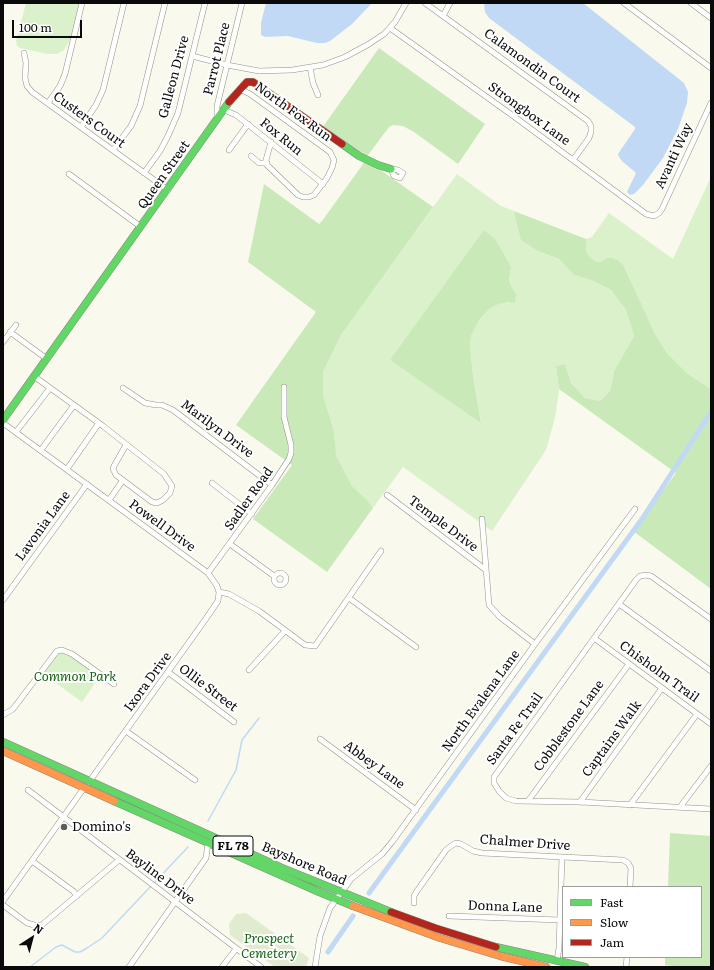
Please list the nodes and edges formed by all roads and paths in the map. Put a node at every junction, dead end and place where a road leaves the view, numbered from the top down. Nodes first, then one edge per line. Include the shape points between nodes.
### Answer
1 (82, 3) edge
2 (124, 3) edge
3 (165, 3) edge
4 (205, 3) edge
5 (242, 3) edge
6 (406, 3) edge
7 (425, 3) edge
8 (450, 3) edge
9 (624, 3) edge
10 (691, 3) edge
11 (443, 16) junction
12 (711, 18) edge
13 (390, 28) junction
14 (24, 53) dead end
15 (192, 56) junction
16 (227, 65) junction
17 (310, 67) junction
18 (711, 68) edge
19 (238, 91) junction
20 (318, 95) dead end
21 (711, 103) edge
22 (48, 104) junction
23 (224, 110) junction
24 (217, 120) junction
25 (248, 124) junction
26 (81, 127) junction
27 (271, 142) junction
28 (113, 150) junction
29 (229, 150) dead end
30 (251, 156) dead end
31 (573, 160) junction
32 (267, 163) junction
33 (391, 169) dead end
34 (144, 173) junction
35 (69, 174) dead end
36 (323, 184) junction
37 (168, 190) junction
38 (654, 216) joint
39 (141, 227) junction
40 (16, 325) dead end
41 (10, 332) junction
42 (3, 342) edge
43 (47, 359) junction
44 (35, 377) junction
45 (284, 387) dead end
46 (50, 388) junction
47 (123, 388) dead end
48 (74, 405) junction
49 (3, 421) edge
50 (99, 423) junction
51 (16, 432) junction
52 (126, 445) junction
53 (41, 450) junction
54 (67, 469) junction
55 (123, 480) junction
56 (212, 483) dead end
57 (87, 484) junction
58 (272, 485) junction
59 (387, 495) dead end
60 (109, 500) junction
61 (635, 509) dead end
62 (252, 514) junction
63 (482, 519) dead end
64 (230, 544) junction
65 (381, 551) dead end
66 (486, 570) junction
67 (208, 573) junction
68 (274, 576) dead end
69 (219, 592) junction
70 (349, 598) junction
71 (3, 600) edge
72 (619, 604) junction
73 (711, 619) edge
74 (285, 631) junction
75 (594, 638) junction
76 (535, 644) junction
77 (416, 647) dead end
78 (628, 664) junction
79 (249, 670) dead end
80 (711, 671) edge
81 (168, 672) junction
82 (114, 684) dead end
83 (662, 688) junction
84 (696, 714) junction
85 (3, 715) edge
86 (234, 722) dead end
87 (711, 724) edge
88 (126, 731) junction
89 (320, 739) dead end
90 (3, 742) edge
91 (3, 751) edge
92 (711, 766) edge
93 (194, 780) dead end
94 (86, 785) junction
95 (28, 790) dead end
96 (528, 801) junction
97 (580, 802) junction
98 (630, 805) junction
99 (680, 807) junction
100 (711, 809) edge
101 (416, 810) junction
102 (64, 816) junction
103 (208, 843) junction
104 (562, 857) junction
105 (119, 860) junction
106 (32, 861) junction
107 (630, 886) edge
108 (77, 896) junction
109 (340, 896) junction
110 (3, 901) edge
111 (175, 903) junction
112 (414, 904) dead end
113 (3, 905) edge
114 (449, 916) dead end
115 (560, 920) junction
116 (236, 948) junction
117 (557, 961) junction
118 (129, 967) edge
119 (222, 967) edge
120 (261, 967) edge
121 (315, 967) edge
122 (546, 967) edge
123 (585, 967) edge

1 - 22 street via 65,74
2 - 26 street via 103,90
3 - 28 street via 140,106
4 - 15 street, Galleon Drive
5 - 16 street, Parrot Place
6 - 13 street
7 - 11 street, Calamondin Court
8 - 11 street
9 - 18 street
10 - 12 street
11 - 31 street, Calamondin Court via 588,121 591,126 589,138
13 - 17 street via 369,44 345,57
13 - 31 street, Strongbox Lane
14 - 22 street, Custers Court via 27,86
15 - 16 street
15 - 34 street, Galleon Drive via 174,124 160,151
16 - 17 street via 270,71
16 - 24 street, Parrot Place via 217,106
17 - 20 street
19 - 23 main road, Queen Street
19 - 33 main road, Queen Street via 248,82 253,82 359,156
19 - 36 street, North Fox Run via 246,91 330,152 334,163
21 - 38 street, Avanti Way via 662,209
22 - 26 street, Custers Court
23 - 24 main road, Queen Street
23 - 25 street, Fox Run via 232,112
24 - 37 main road, Queen Street
25 - 27 street, Fox Run
25 - 29 street
26 - 28 street, Custers Court
27 - 32 street
27 - 36 street, Fox Run
28 - 34 street, Custers Court
30 - 32 street via 260,163
31 - 38 street, Strongbox Lane via 646,214
32 - 36 street via 272,171 303,197 314,195
34 - 37 street, Custers Court
35 - 39 street
37 - 39 main road, Queen Street
39 - 43 main road, Queen Street
40 - 41 street
41 - 42 street
41 - 43 street
43 - 44 main road, Queen Street
44 - 46 street
44 - 49 main road, Queen Street
45 - 58 street, Sadler Road via 284,417 292,453
46 - 48 street
46 - 51 street
47 - 58 street, Marilyn Drive via 145,403 173,410
48 - 50 street
48 - 53 street
49 - 51 street, Powell Drive
50 - 52 street
50 - 54 street
51 - 53 street, Powell Drive
52 - 55 street via 113,469
52 - 55 street via 164,474 172,490 163,500 155,503
53 - 54 street, Powell Drive
54 - 57 street, Powell Drive
55 - 60 street
56 - 62 street
57 - 60 street, Powell Drive
57 - 71 street, Lavonia Lane
58 - 62 street, Sadler Road
59 - 66 street, Temple Drive
60 - 67 street, Powell Drive
61 - 76 street, North Evalena Lane
62 - 64 street, Sadler Road
63 - 66 street
64 - 67 street, Sadler Road
64 - 68 street
65 - 70 street
66 - 76 street via 489,605 500,617
67 - 69 street, Powell Drive
69 - 74 street via 229,594 250,606
69 - 81 street, Ixora Drive via 218,601
70 - 74 street via 315,646 305,645
70 - 77 street
72 - 73 street, Santa Fe Trail via 636,580 646,575 661,582
72 - 75 street, Santa Fe Trail
72 - 80 street
74 - 79 street
75 - 78 street, Chisholm Trail
75 - 96 street, Santa Fe Trail via 494,778 496,788 506,798
76 - 101 street, North Evalena Lane
78 - 83 street, Chisholm Trail
78 - 96 street, Cobblestone Lane
81 - 86 street, Ollie Street
81 - 88 street, Ixora Drive
82 - 85 street via 72,654 57,651 13,709
83 - 84 street, Chisholm Trail
83 - 97 street, Captains Walk
84 - 87 street, Chisholm Trail
84 - 98 street
88 - 93 street
88 - 94 street, Ixora Drive
89 - 101 street, Abbey Lane
90 - 94 main road, Bayshore Road / FL 78
91 - 94 main road
92 - 99 street
94 - 102 street, Ixora Drive
94 - 103 main road, Bayshore Road / FL 78
94 - 109 main road, Bayshore Road / FL 78 via 179,822
95 - 102 street, Bayline Drive
96 - 97 street, Santa Fe Trail
97 - 98 street, Santa Fe Trail
98 - 99 street, Santa Fe Trail
99 - 100 street, Santa Fe Trail
101 - 109 street, North Evalena Lane via 382,854 351,879
102 - 105 street, Bayline Drive
102 - 106 street, Ixora Drive
103 - 109 main road, Bayshore Road / FL 78
103 - 111 street via 206,858
104 - 107 street, Chalmer Drive via 623,860 631,868
104 - 112 street, Chalmer Drive via 482,853 456,843 446,850 417,891
104 - 115 street
105 - 108 street
105 - 111 street, Bayline Drive
106 - 108 street
106 - 110 street, Ixora Drive
108 - 113 street via 38,926 27,923
109 - 117 main road, Bayshore Road / FL 78 via 497,947
109 - 121 street, North Evalena Lane via 330,908 320,936
109 - 122 main road, Bayshore Road / FL 78 via 395,922 434,936
111 - 116 street, Bayline Drive
111 - 118 street
114 - 115 street, Donna Lane
115 - 117 street
116 - 119 street
116 - 120 street, Bayline Drive
117 - 123 main road, Bayshore Road / FL 78

